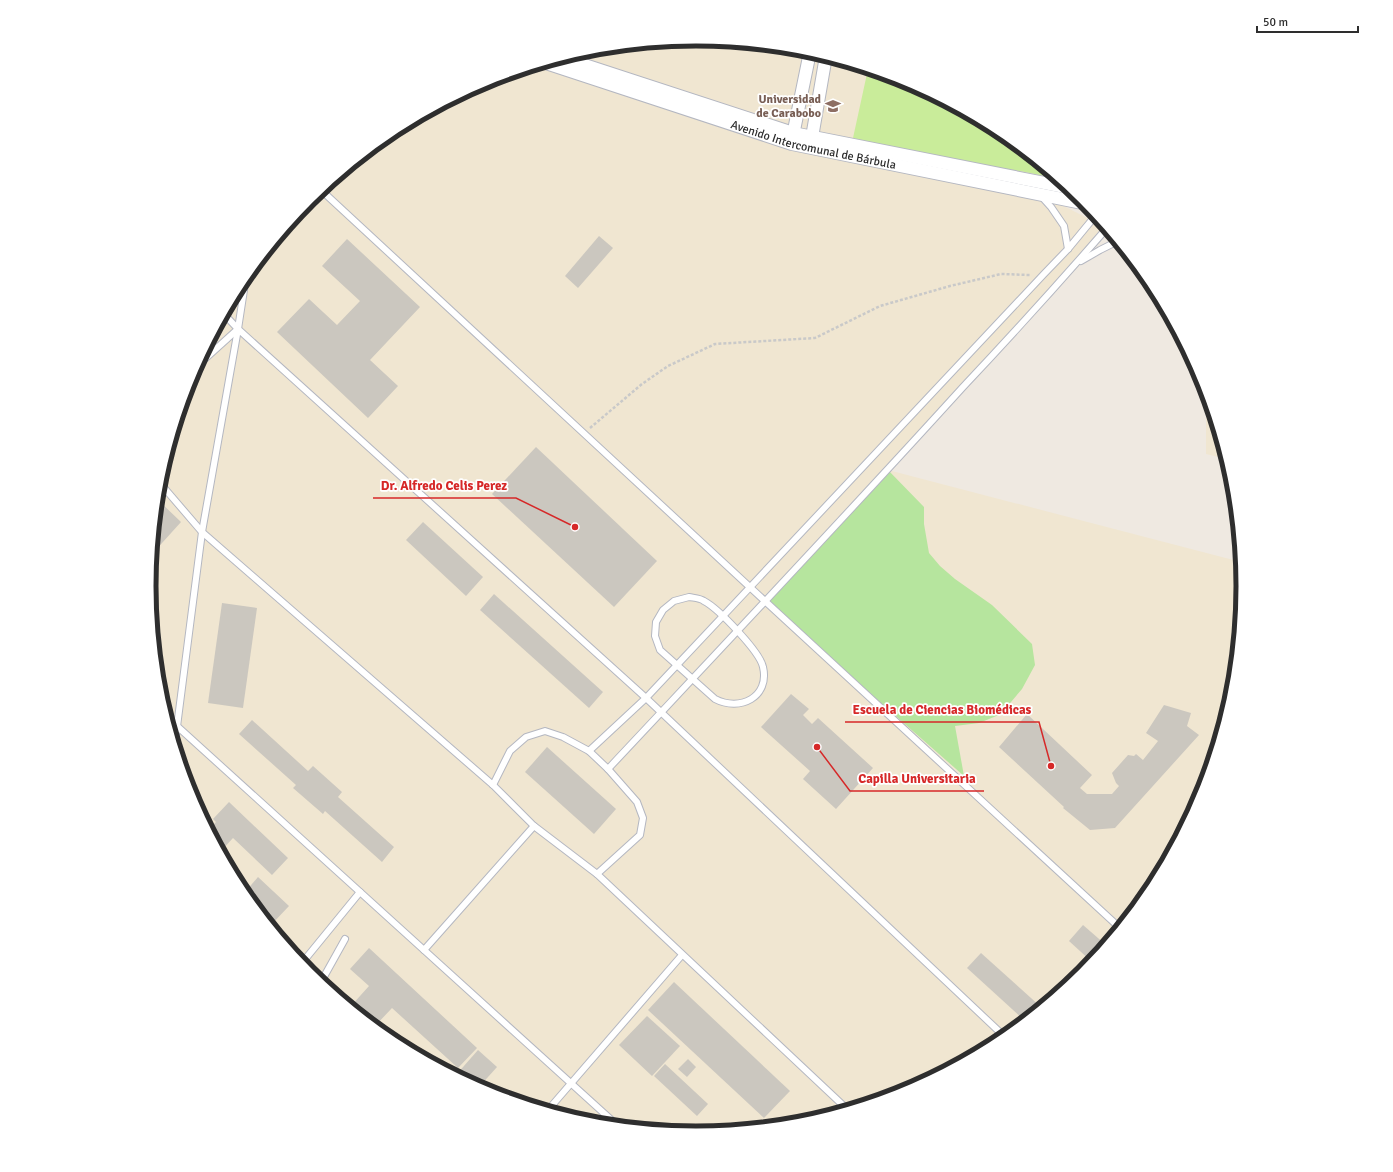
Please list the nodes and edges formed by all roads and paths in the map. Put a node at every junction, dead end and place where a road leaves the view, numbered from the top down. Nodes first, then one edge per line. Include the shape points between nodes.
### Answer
1 (809, 58) edge
2 (571, 61) edge
3 (825, 61) edge
4 (553, 65) edge
5 (792, 138) junction
6 (811, 142) junction
7 (1059, 186) edge
8 (1038, 193) junction
9 (325, 194) edge
10 (1075, 201) edge
11 (1092, 219) edge
12 (1104, 232) edge
13 (1113, 243) edge
14 (1068, 249) junction
15 (1075, 265) junction
16 (1043, 275) junction
17 (244, 293) edge
18 (228, 318) edge
19 (238, 329) junction
20 (208, 356) edge
21 (584, 433) junction
22 (166, 489) edge
23 (202, 532) junction
24 (751, 588) junction
25 (766, 602) junction
26 (723, 617) junction
27 (738, 631) junction
28 (677, 666) junction
29 (693, 679) junction
30 (646, 698) junction
31 (661, 713) junction
32 (178, 727) junction
33 (177, 732) edge
34 (589, 751) junction
35 (608, 769) junction
36 (493, 785) junction
37 (534, 826) junction
38 (597, 874) junction
39 (360, 892) junction
40 (1117, 925) edge
41 (345, 939) dead end
42 (424, 950) junction
43 (682, 955) junction
44 (306, 958) edge
45 (324, 977) edge
46 (1000, 1033) edge
47 (570, 1083) junction
48 (551, 1106) edge
49 (843, 1106) edge
50 (610, 1119) edge

1 - 5 street
2 - 5 street, Avenido Intercomunal de Bárbula
3 - 6 street
4 - 5 street, Avenido Intercomunal de Bárbula
5 - 6 street, Avenido Intercomunal de Bárbula
6 - 7 street, Avenido Intercomunal de Bárbula
6 - 8 street, Avenido Intercomunal de Bárbula
8 - 10 street, Avenido Intercomunal de Bárbula
8 - 14 lane via 1064,226
9 - 21 lane
11 - 14 lane
12 - 15 lane
13 - 15 lane
14 - 16 lane
15 - 25 lane
16 - 21 path via 1001,274 950,286 880,306 814,338 715,344 668,366 642,384
16 - 24 lane
17 - 19 lane
18 - 19 lane
19 - 20 lane
19 - 23 lane
19 - 30 lane
21 - 24 lane
22 - 23 lane
23 - 32 lane
23 - 36 lane
24 - 25 lane
24 - 26 lane
25 - 27 lane
25 - 40 lane
26 - 27 lane
26 - 28 lane
26 - 28 lane via 697,598 682,598 668,604 656,622 655,636 660,650
27 - 29 lane
27 - 29 lane via 760,658 763,666 763,682 755,696 743,704 729,705 716,699
28 - 29 lane
28 - 30 lane
29 - 31 lane
30 - 31 lane
30 - 34 lane
31 - 35 lane
31 - 46 lane
32 - 33 lane
32 - 39 lane
34 - 35 lane
34 - 36 lane via 545,731 526,737 510,751
35 - 38 lane via 637,802 643,818 640,835
36 - 37 lane
37 - 38 lane
37 - 42 lane
38 - 43 lane
39 - 42 lane
39 - 44 lane
41 - 45 lane
42 - 47 lane
43 - 47 lane
43 - 49 lane
47 - 48 lane
47 - 50 lane

